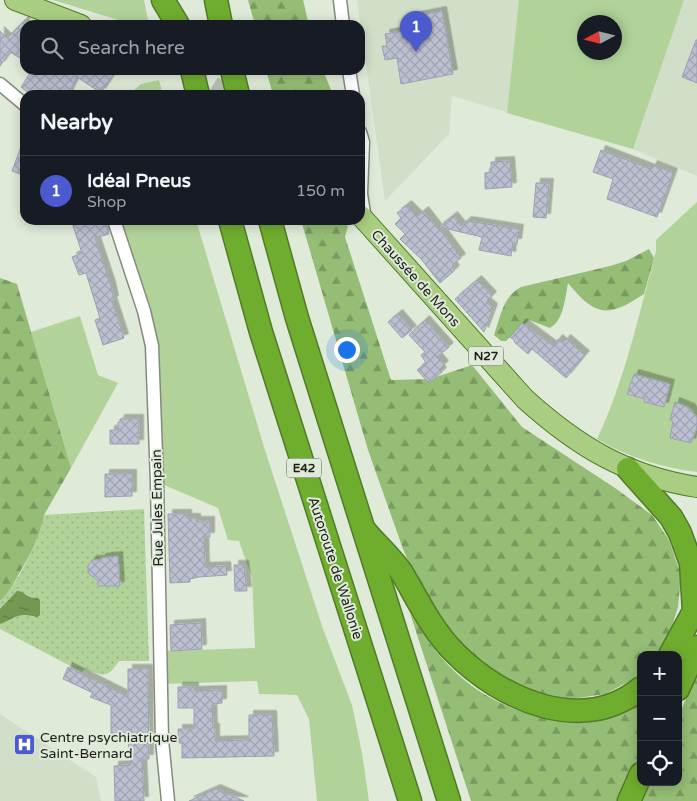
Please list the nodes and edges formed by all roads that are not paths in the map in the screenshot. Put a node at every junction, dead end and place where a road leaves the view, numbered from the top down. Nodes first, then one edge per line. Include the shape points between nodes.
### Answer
1 (15, 0) edge
2 (163, 0) edge
3 (177, 0) edge
4 (216, 0) edge
5 (340, 0) edge
6 (68, 20) edge
7 (175, 20) edge
8 (181, 20) edge
9 (220, 20) edge
10 (342, 20) edge
11 (193, 75) edge
12 (233, 75) edge
13 (350, 75) edge
14 (0, 84) edge
15 (197, 90) edge
16 (237, 90) edge
17 (352, 90) edge
18 (20, 101) edge
19 (365, 220) edge
20 (116, 225) edge
21 (231, 225) edge
22 (271, 225) edge
23 (628, 468) junction
24 (697, 487) edge
25 (361, 527) junction
26 (696, 607) edge
27 (697, 647) edge
28 (672, 651) edge
29 (682, 680) edge
30 (637, 691) edge
31 (637, 783) edge
32 (168, 801) edge
33 (410, 801) edge
34 (449, 801) edge
35 (629, 801) edge

1 - 6 main road
2 - 7 highway
3 - 8 highway
4 - 9 highway
5 - 10 street
11 - 15 highway
12 - 16 highway
13 - 17 street
14 - 18 street
19 - 23 main road, Chaussée de Mons / N27 via 525,399 574,440
20 - 32 street, Rue Jules Empain via 152,346 162,740
21 - 33 highway, Autoroute de Wallonie / E42 via 261,332
22 - 25 highway, E42
23 - 24 main road, N27
23 - 26 highway via 671,516 680,533 691,563
25 - 30 highway via 402,572 414,596 454,652 506,692 546,707 583,711 605,708
25 - 34 highway, E42
26 - 28 highway
27 - 29 highway
31 - 35 highway

